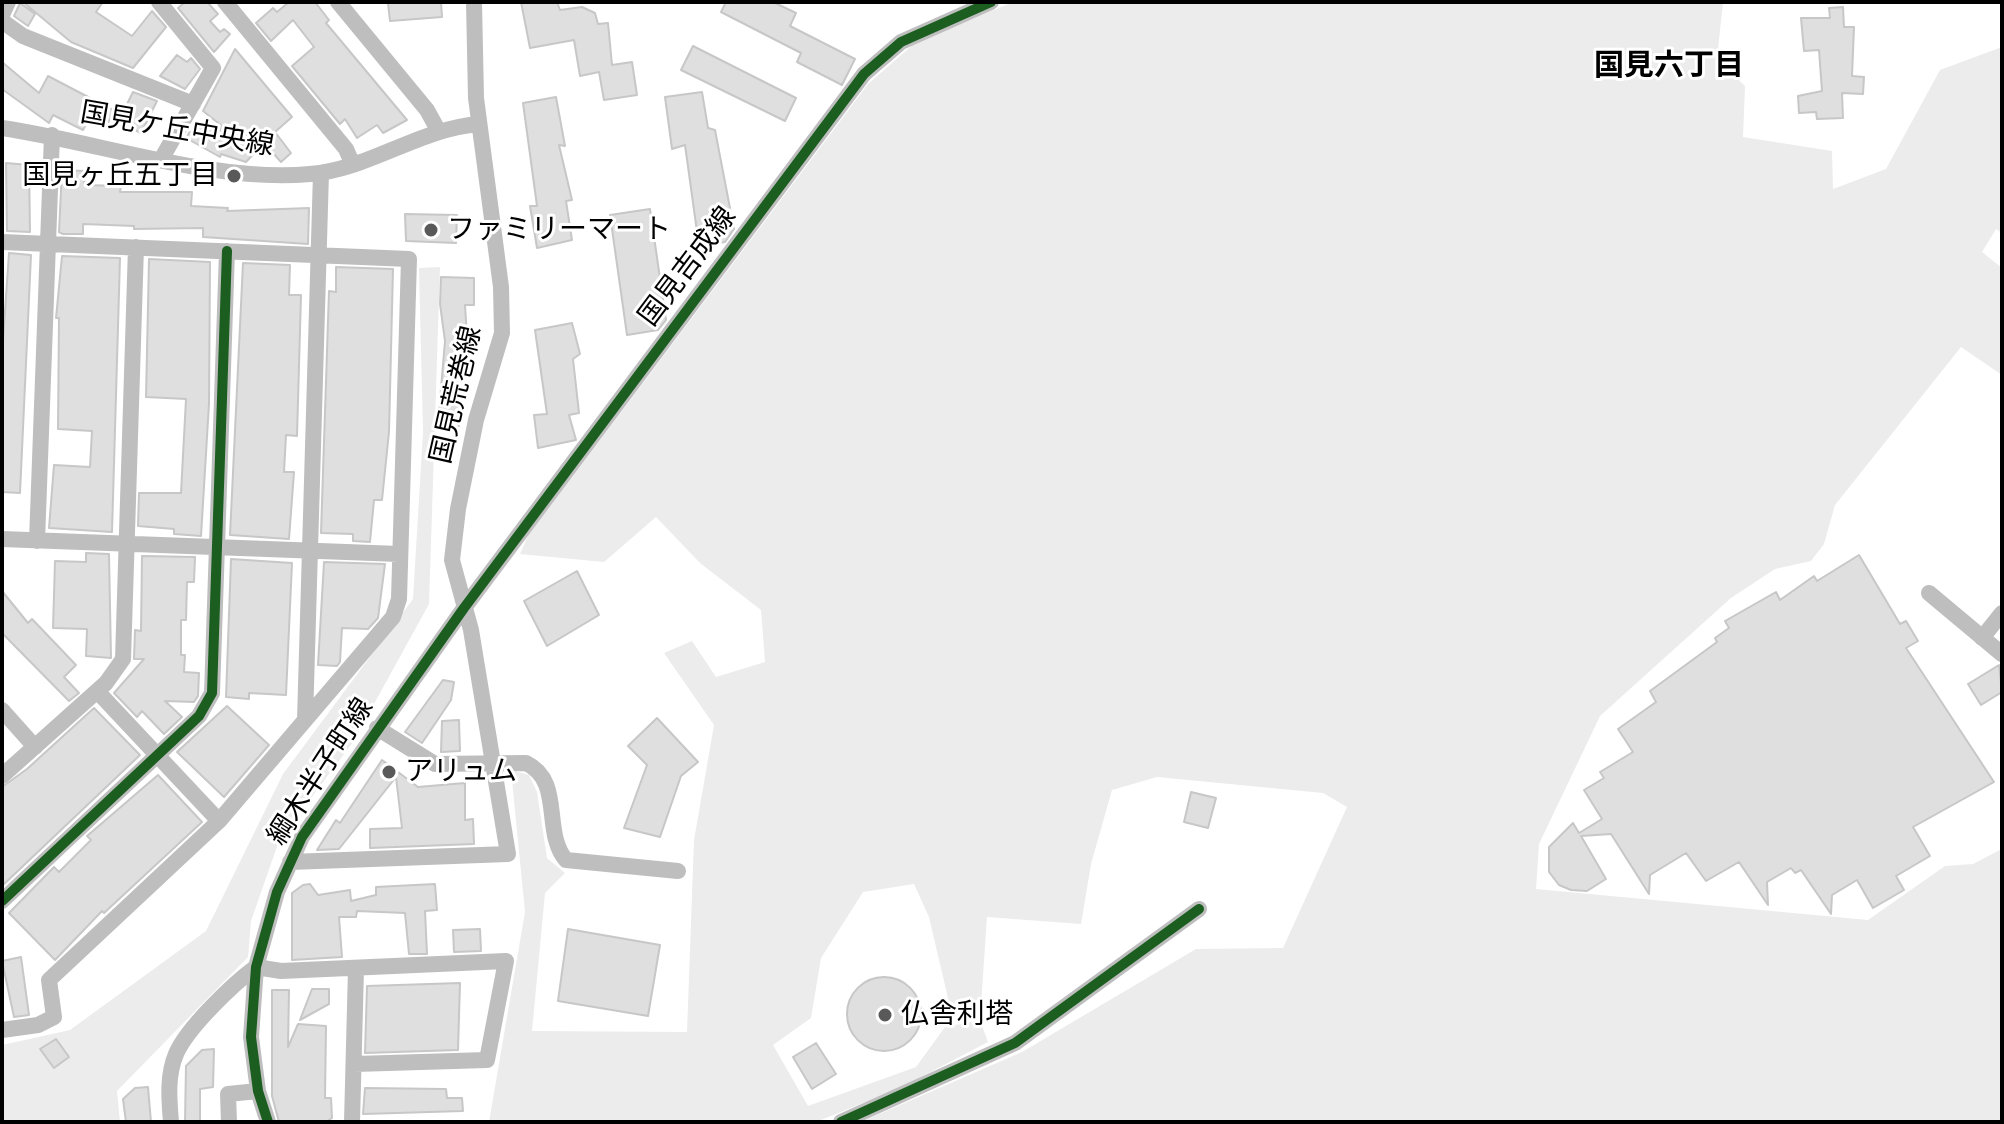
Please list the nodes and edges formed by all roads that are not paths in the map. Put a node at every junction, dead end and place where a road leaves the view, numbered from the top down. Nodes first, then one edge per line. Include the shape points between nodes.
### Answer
1 (8, 2) edge
2 (159, 2) edge
3 (225, 2) edge
4 (338, 2) edge
5 (474, 2) edge
6 (991, 2) edge
7 (2, 15) edge
8 (2, 21) edge
9 (193, 104) junction
10 (479, 124) junction
11 (2, 128) edge
12 (438, 130) junction
13 (52, 135) junction
14 (162, 158) junction
15 (353, 165) junction
16 (321, 173) junction
17 (2, 242) edge
18 (47, 244) junction
19 (136, 247) junction
20 (227, 251) junction
21 (319, 255) junction
22 (2, 539) edge
23 (37, 541) junction
24 (129, 544) junction
25 (216, 547) junction
26 (309, 550) junction
27 (399, 554) junction
28 (1929, 593) dead end
29 (464, 608) junction
30 (2002, 613) edge
31 (1982, 638) junction
32 (2002, 654) edge
33 (97, 691) junction
34 (2, 710) edge
35 (305, 720) junction
36 (377, 728) junction
37 (35, 747) junction
38 (158, 756) junction
39 (491, 763) junction
40 (2, 776) edge
41 (219, 821) junction
42 (290, 862) junction
43 (678, 871) dead end
44 (2, 901) edge
45 (1199, 909) dead end
46 (256, 967) junction
47 (356, 969) junction
48 (2, 1030) edge
49 (355, 1064) junction
50 (258, 1091) junction
51 (171, 1122) edge
52 (229, 1122) edge
53 (268, 1122) edge
54 (352, 1122) edge
55 (841, 1122) edge

1 - 7 street
2 - 9 street via 213,68
3 - 15 street via 346,149
4 - 12 street
5 - 10 street, 国見荒巻線
6 - 29 street, 国見吉成線 via 901,42 864,74
8 - 9 street via 23,36
9 - 14 street
10 - 12 street, 国見ケ丘中央線
10 - 29 street, 国見荒巻線 via 501,287 502,333 476,420 458,509 452,560
11 - 13 street, 国見ケ丘中央線
12 - 15 street, 国見ケ丘中央線
13 - 14 street, 国見ケ丘中央線
13 - 18 street
14 - 16 street, 国見ケ丘中央線 via 254,174
15 - 16 street, 国見ケ丘中央線
16 - 21 street
17 - 18 street
18 - 19 street
18 - 23 street
19 - 20 street
19 - 24 street
20 - 21 street
20 - 25 street
21 - 26 street
21 - 27 street via 409,259
22 - 23 street
23 - 24 street
24 - 25 street
24 - 33 street via 123,659
25 - 26 street
25 - 38 street via 212,693 199,716
26 - 27 street
26 - 35 street
27 - 35 street via 399,599 393,617
28 - 31 street
29 - 36 street, 綱木半子町線
29 - 39 street, 国見荒巻線
30 - 31 street
31 - 32 street
33 - 37 street
33 - 38 street
34 - 37 street
35 - 41 street
36 - 39 street via 435,764
36 - 42 street, 綱木半子町線
37 - 40 street
38 - 41 street
38 - 44 street
39 - 42 street, 国見荒巻線 via 508,854
39 - 43 street via 526,763 539,769 546,781 558,850 566,860
41 - 48 street via 49,980 54,1017
42 - 46 street, 綱木半子町線
45 - 55 street via 1015,1043
46 - 47 street
46 - 50 street, 綱木半子町線 via 251,1037
46 - 51 street via 231,985 177,1051 171,1072
47 - 49 street
47 - 49 street via 506,961 487,1060
49 - 54 street
50 - 52 street via 228,1094
50 - 53 street, 綱木半子町線

